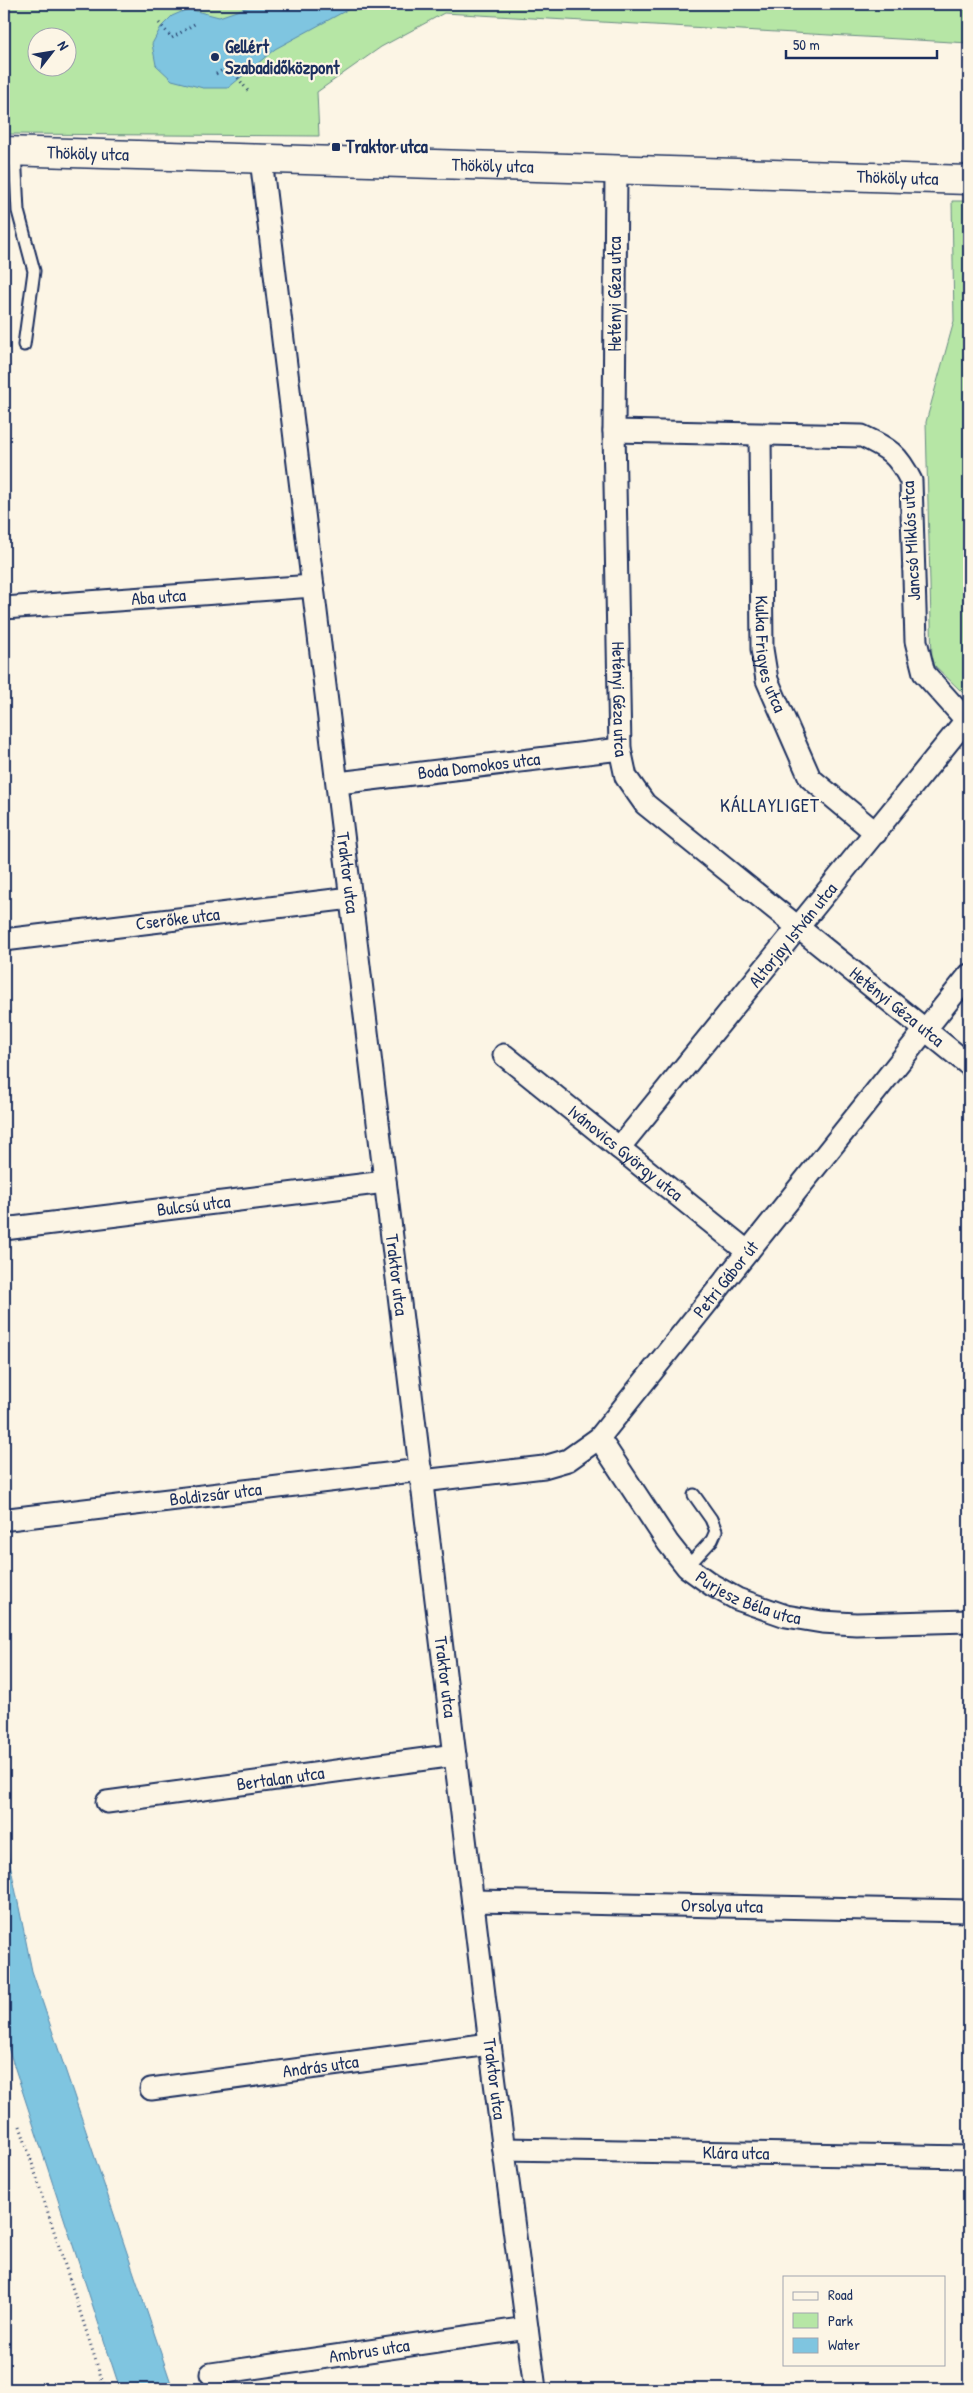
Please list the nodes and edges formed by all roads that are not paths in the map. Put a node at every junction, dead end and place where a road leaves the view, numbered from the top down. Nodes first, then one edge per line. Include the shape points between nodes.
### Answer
1 (8, 149) edge
2 (261, 158) junction
3 (616, 170) junction
4 (969, 180) edge
5 (24, 345) dead end
6 (614, 431) junction
7 (760, 436) junction
8 (313, 586) junction
9 (4, 608) edge
10 (966, 720) joint
11 (620, 749) junction
12 (338, 783) junction
13 (876, 833) junction
14 (351, 898) junction
15 (799, 928) junction
16 (4, 940) edge
17 (969, 975) edge
18 (926, 1030) junction
19 (504, 1055) dead end
20 (969, 1065) edge
21 (619, 1148) junction
22 (385, 1182) junction
23 (4, 1229) edge
24 (748, 1252) junction
25 (599, 1438) junction
26 (421, 1476) junction
27 (694, 1495) dead end
28 (9, 1519) dead end
29 (687, 1567) junction
30 (969, 1621) edge
31 (455, 1755) junction
32 (107, 1802) dead end
33 (473, 1901) junction
34 (969, 1911) edge
35 (490, 2044) junction
36 (151, 2089) dead end
37 (504, 2149) junction
38 (969, 2157) edge
39 (527, 2328) junction
40 (211, 2374) dead end
41 (535, 2389) edge

1 - 2 street, Thököly utca
1 - 5 lane via 18,211 34,271
2 - 3 street, Thököly utca
2 - 8 street, Traktor utca
3 - 4 street, Thököly utca
3 - 6 street, Hetényi Géza utca
6 - 7 street, Jancsó Miklós utca
6 - 11 street, Hetényi Géza utca
7 - 10 street, Jancsó Miklós utca via 862,436 888,448 903,463 911,481 916,641 924,673
7 - 13 street, Kulka Frigyes utca via 762,649 767,680 810,778
8 - 9 street, Aba utca
8 - 12 street, Traktor utca
10 - 13 street, Altorjay István utca
11 - 12 street, Boda Domokos utca
11 - 15 street, Hetényi Géza utca via 626,777 646,804
12 - 14 street, Traktor utca
13 - 15 street, Altorjay István utca
14 - 16 street, Cserőke utca
14 - 22 street, Traktor utca
15 - 18 street, Hetényi Géza utca
15 - 21 street, Altorjay István utca
17 - 18 street, Petri Gábor út
18 - 20 street, Hetényi Géza utca
18 - 24 street, Petri Gábor út
19 - 21 street, Ivánovics György utca
21 - 24 street, Ivánovics György utca
22 - 23 street, Bulcsú utca
22 - 26 street, Traktor utca
24 - 25 street, Petri Gábor út
25 - 26 street, Petri Gábor út via 568,1460 544,1466
25 - 29 street, Purjesz Béla utca
26 - 28 street, Boldizsár utca
26 - 31 street, Traktor utca
27 - 29 lane via 716,1531 712,1540
29 - 30 street, Purjesz Béla utca via 737,1599 786,1616 856,1624
31 - 32 street, Bertalan utca
31 - 33 street, Traktor utca
33 - 34 street, Orsolya utca
33 - 35 street, Traktor utca
35 - 36 street, András utca
35 - 37 street, Traktor utca
37 - 38 street, Klára utca
37 - 39 street, Traktor utca
39 - 40 street, Ambrus utca
39 - 41 street, Traktor utca

